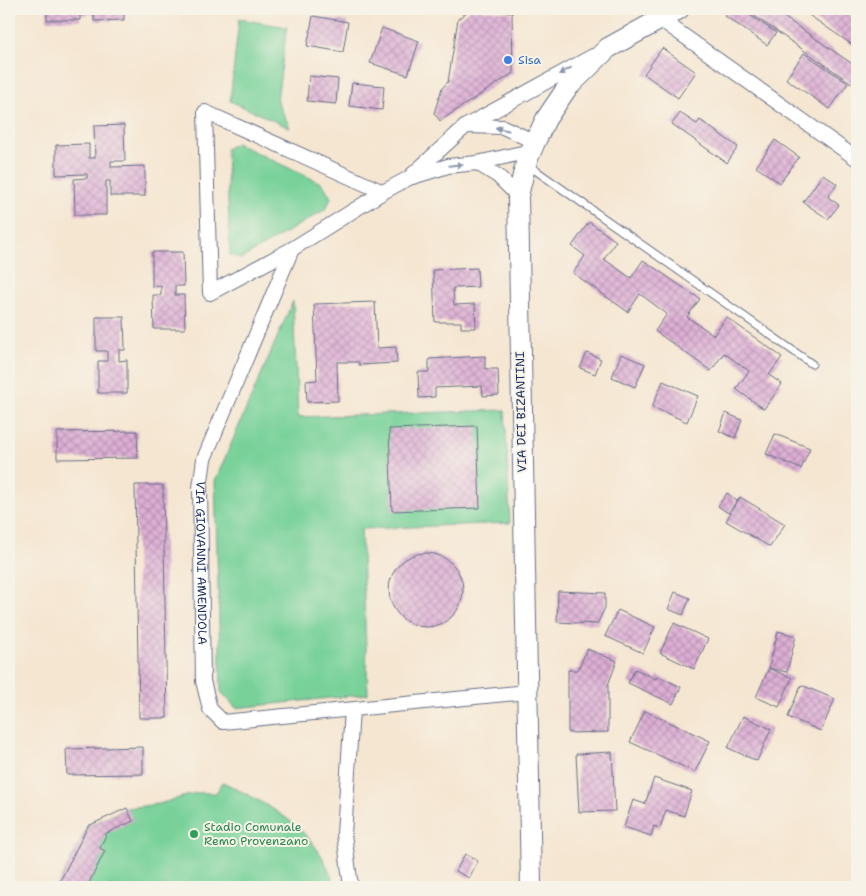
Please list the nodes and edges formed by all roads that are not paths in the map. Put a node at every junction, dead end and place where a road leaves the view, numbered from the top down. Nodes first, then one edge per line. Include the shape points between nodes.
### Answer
1 (679, 9) edge
2 (660, 19) junction
3 (608, 48) junction
4 (466, 126) junction
5 (531, 152) junction
6 (857, 159) edge
7 (477, 163) junction
8 (410, 178) junction
9 (383, 192) junction
10 (518, 196) junction
11 (292, 250) junction
12 (812, 364) dead end
13 (527, 692) junction
14 (352, 710) junction
15 (351, 887) edge
16 (531, 887) edge

1 - 2 street, VIA DEI BIZANTINI
2 - 3 street, VIA DEI BIZANTINI
2 - 6 street
3 -> 4 street
3 - 5 street, VIA DEI BIZANTINI via 567,88 546,118
5 -> 4 street via 503,127
4 - 8 street
5 - 7 street
5 - 10 street, VIA DEI BIZANTINI
5 - 12 lane
8 -> 7 street via 448,166
7 - 10 street via 498,176
8 - 9 street
9 - 11 street
9 - 11 street via 206,112 210,293
10 - 13 street, VIA DEI BIZANTINI
11 - 14 street, VIA GIOVANNI AMENDOLA via 204,459 200,488 203,681 210,709 222,722
13 - 14 street, VIA GIOVANNI AMENDOLA
13 - 16 street, VIA DEI BIZANTINI
14 - 15 street via 344,834

